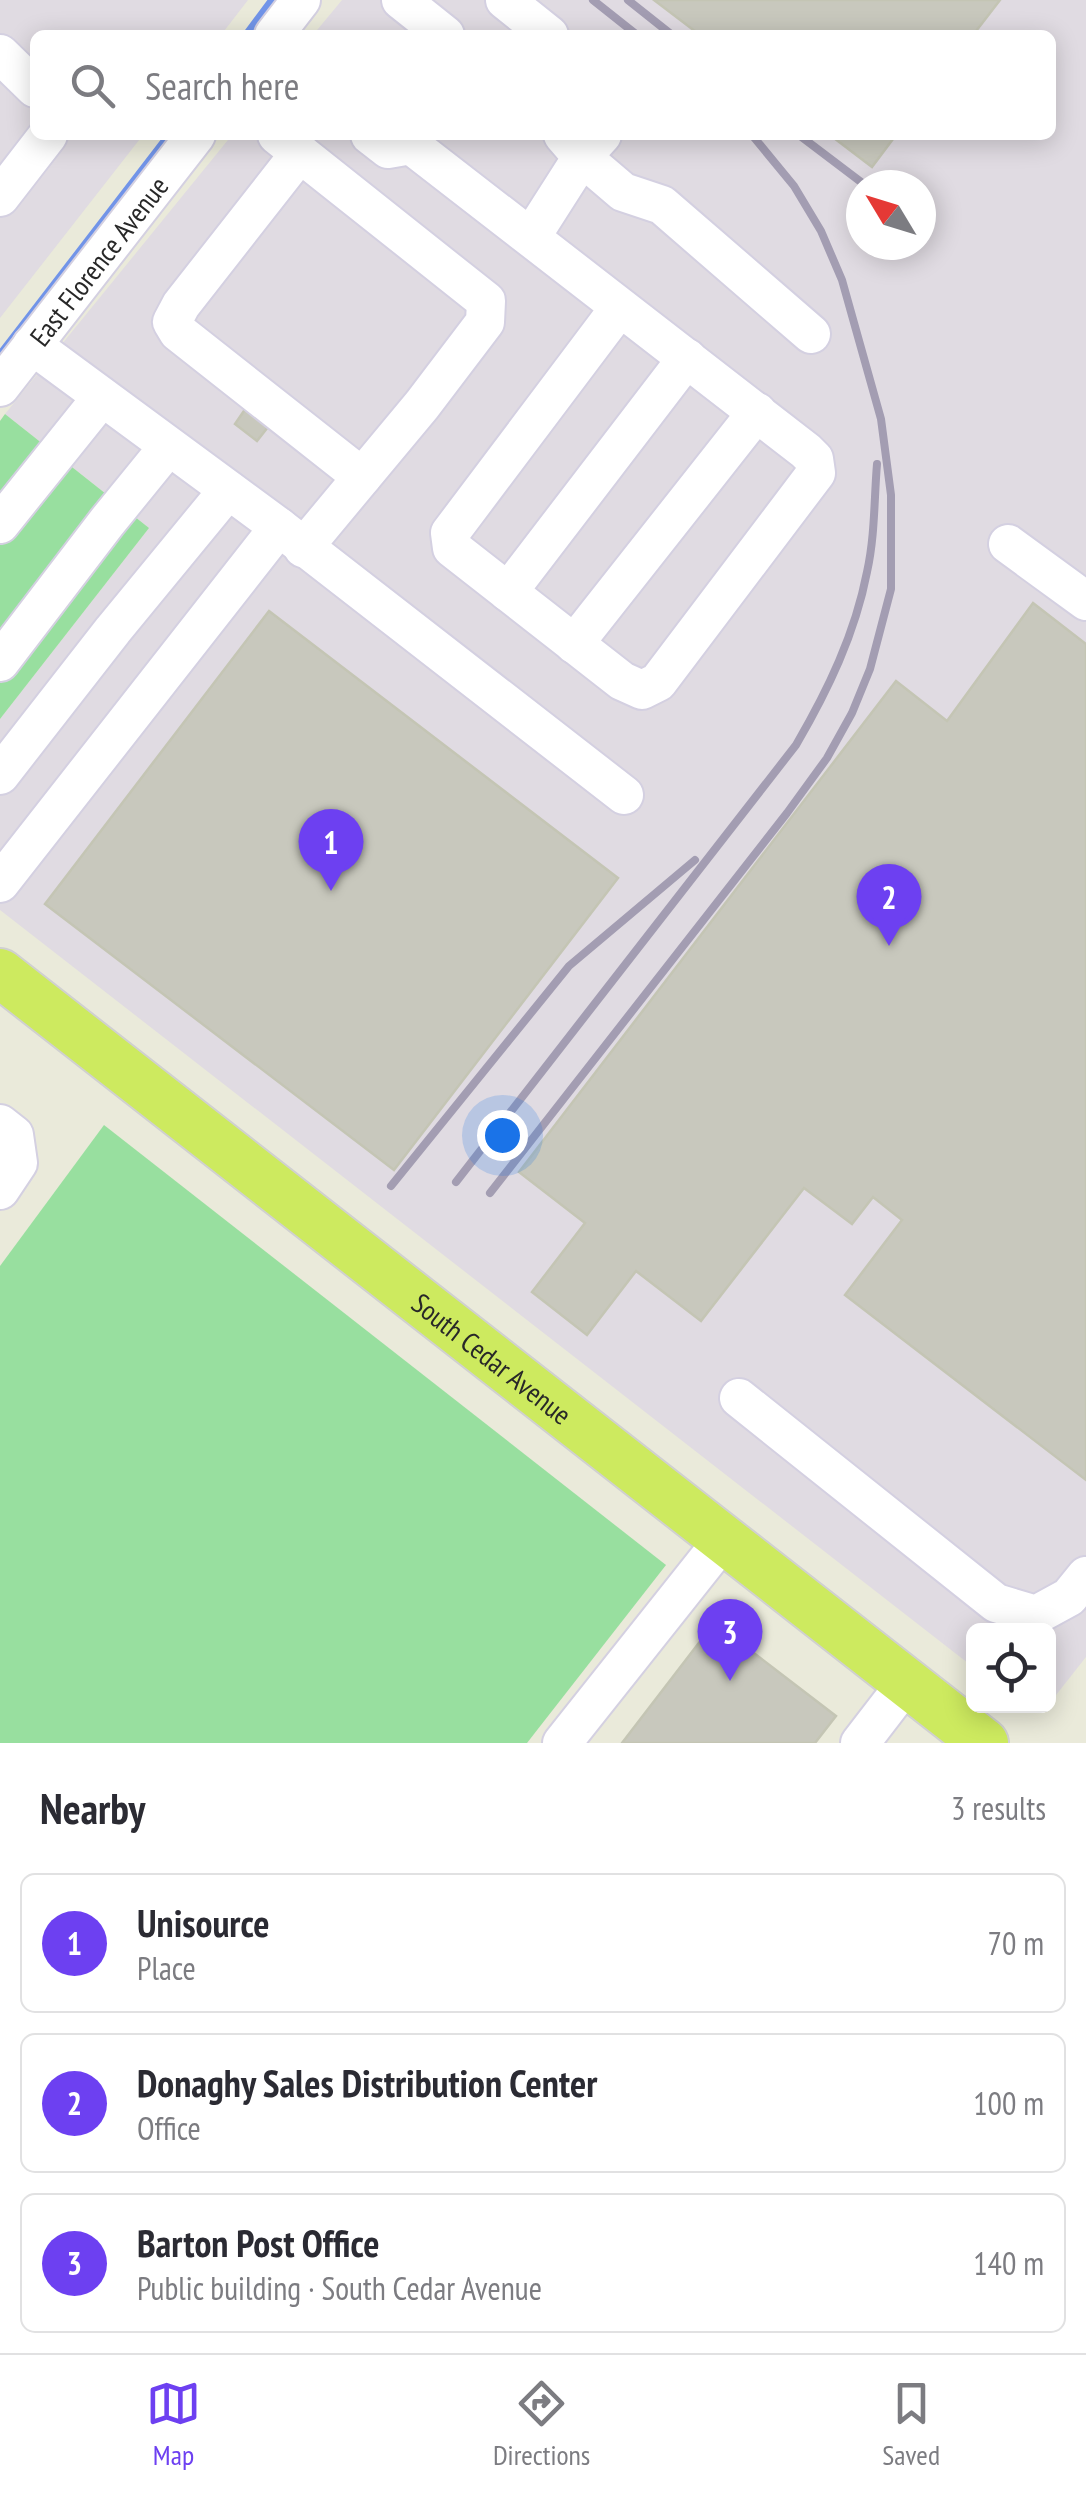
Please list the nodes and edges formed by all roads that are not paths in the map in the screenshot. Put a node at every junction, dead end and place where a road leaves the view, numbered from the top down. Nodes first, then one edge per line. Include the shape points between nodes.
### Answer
1 (401, 0) edge
2 (505, 0) edge
3 (439, 30) edge
4 (543, 30) edge
5 (0, 54) edge
6 (30, 83) edge
7 (44, 140) edge
8 (192, 140) edge
9 (376, 140) edge
10 (410, 140) edge
11 (582, 142) edge
12 (288, 144) edge
13 (0, 197) edge
14 (530, 237) junction
15 (620, 307) junction
16 (812, 334) dead end
17 (32, 346) junction
18 (686, 358) junction
19 (0, 387) edge
20 (102, 397) junction
21 (756, 412) junction
22 (168, 446) junction
23 (362, 477) junction
24 (228, 490) junction
25 (0, 524) edge
26 (291, 537) junction
27 (1008, 544) dead end
28 (508, 592) junction
29 (1086, 601) edge
30 (574, 644) junction
31 (0, 662) edge
32 (0, 775) edge
33 (624, 795) dead end
34 (13, 840) edge
35 (0, 883) edge
36 (0, 973) edge
37 (0, 1124) edge
38 (0, 1190) edge
39 (739, 1398) dead end
40 (724, 1539) junction
41 (1086, 1576) edge
42 (907, 1682) junction
43 (562, 1743) edge
44 (860, 1743) edge
45 (984, 1743) edge

1 - 3 street
2 - 4 street
5 - 6 street
7 - 13 street
8 - 17 street, East Florence Avenue
9 - 10 street via 388,150
10 - 14 street
11 - 14 street
11 - 16 street via 623,192 662,205
12 - 23 street via 172,322
12 - 23 street via 486,301 484,322
14 - 15 street
15 - 18 street
15 - 28 street via 450,532 452,548
17 - 19 street, East Florence Avenue
17 - 20 street
18 - 21 street
18 - 28 street
20 - 22 street
20 - 25 street
21 - 30 street
21 - 30 street via 814,459 816,473 658,682 642,690 622,681
22 - 24 street
22 - 31 street
23 - 26 street
24 - 26 street
24 - 32 street
26 - 33 street
26 - 34 street
27 - 29 street
28 - 30 street
34 - 35 street
36 - 40 main road, South Cedar Avenue
37 - 38 street via 14,1135 18,1163
39 - 41 street via 996,1603 1036,1615 1069,1597
40 - 42 main road, South Cedar Avenue
40 - 43 street
42 - 44 street
42 - 45 main road, South Cedar Avenue

